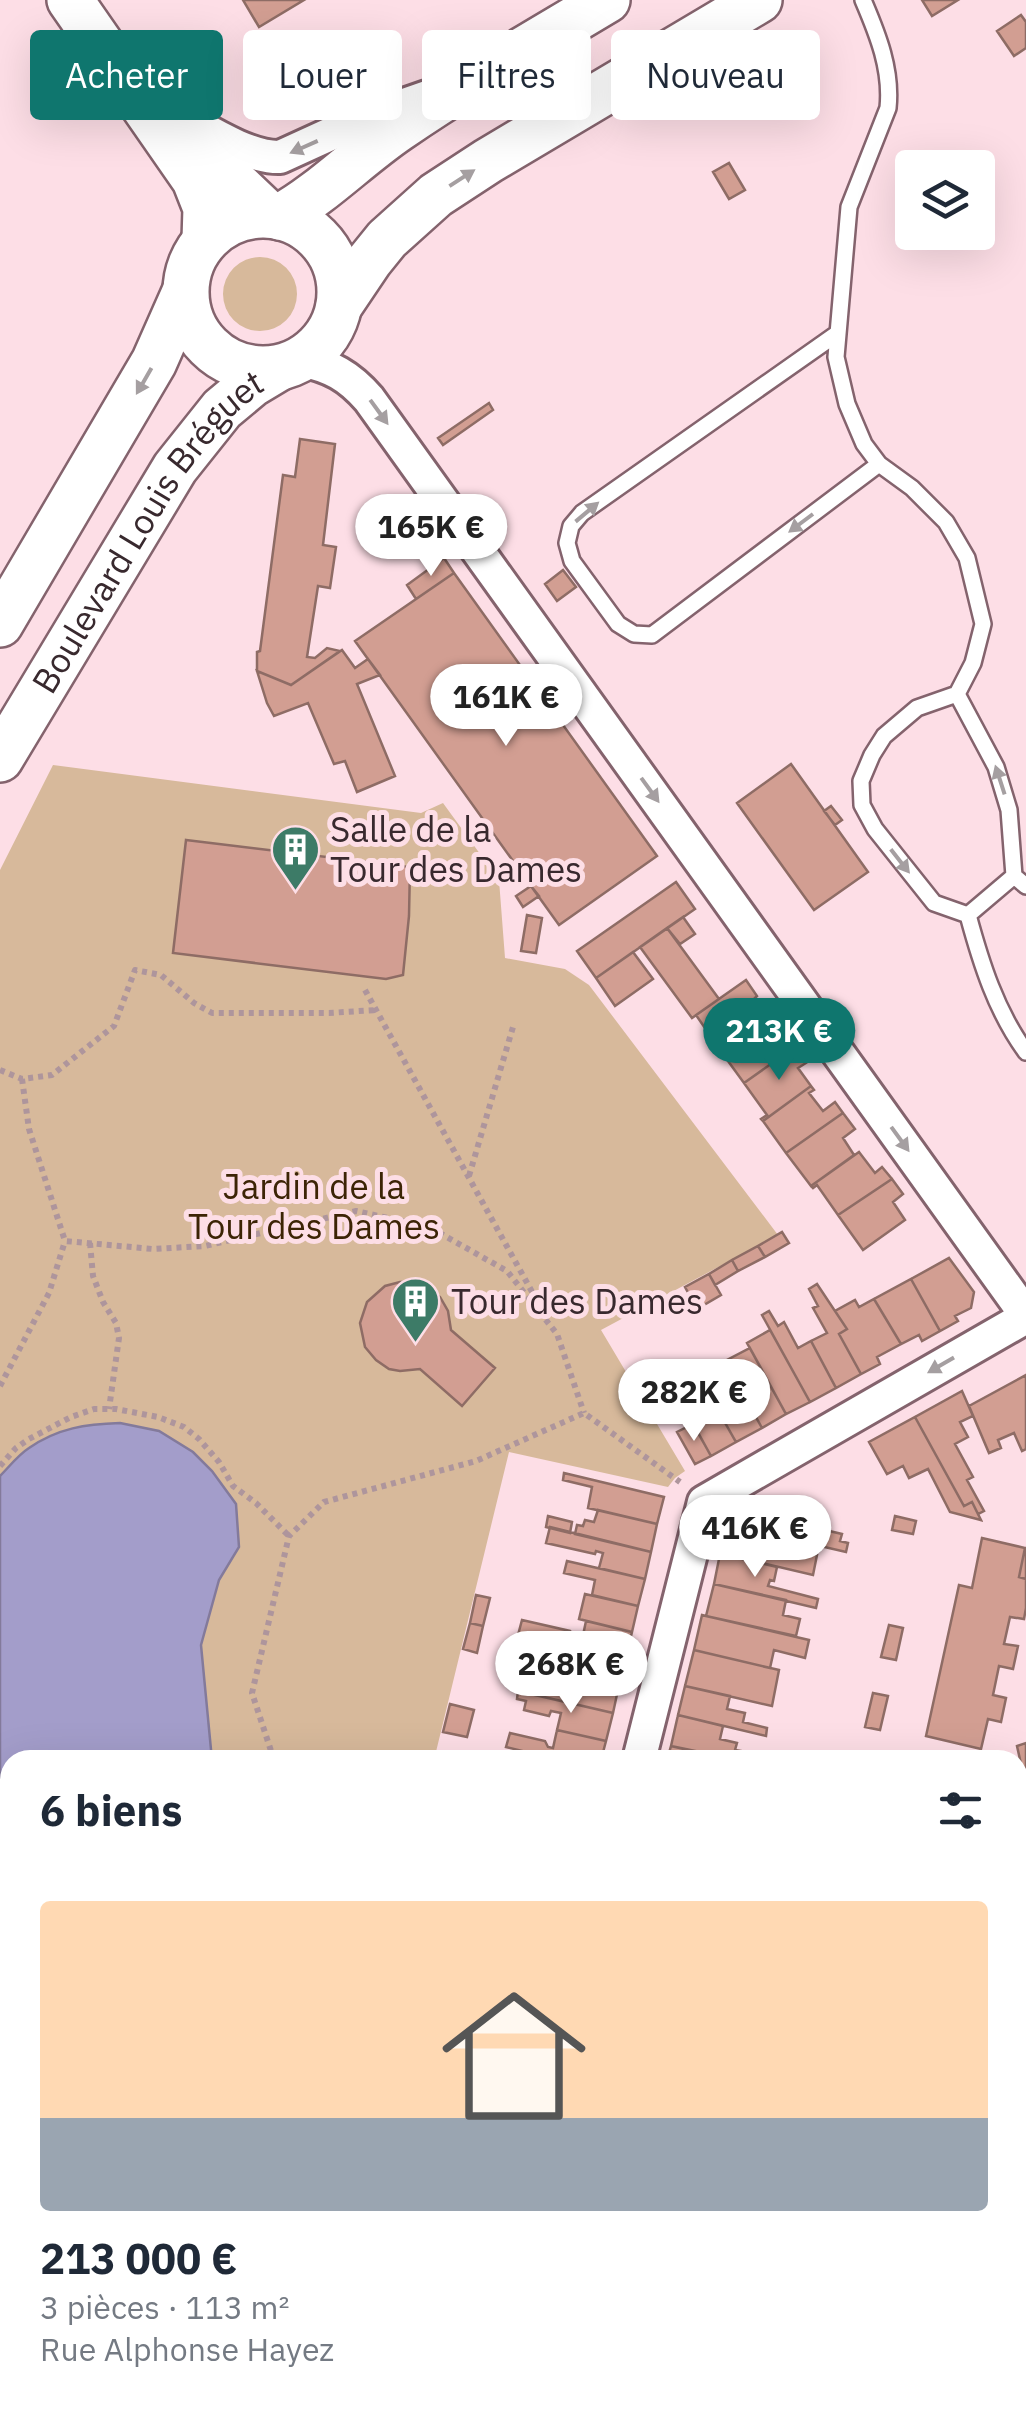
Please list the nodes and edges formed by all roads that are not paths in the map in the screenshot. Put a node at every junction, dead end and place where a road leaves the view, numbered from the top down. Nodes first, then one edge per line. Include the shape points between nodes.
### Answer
1 (70, 0) edge
2 (100, 0) edge
3 (607, 0) edge
4 (759, 0) edge
5 (864, 0) edge
6 (122, 30) edge
7 (557, 30) edge
8 (422, 99) edge
9 (422, 113) edge
10 (186, 120) edge
11 (188, 120) edge
12 (275, 216) junction
13 (205, 240) junction
14 (185, 292) junction
15 (340, 306) junction
16 (838, 332) junction
17 (289, 365) junction
18 (879, 464) junction
19 (0, 624) edge
20 (958, 694) junction
21 (0, 759) edge
22 (1020, 881) edge
23 (968, 915) junction
24 (1026, 1052) edge
25 (1026, 1316) edge
26 (642, 1750) edge

1 - 13 main road via 195,180 206,208
2 - 6 main road
3 - 7 main road
15 -> 4 main road via 386,239 436,195
5 - 16 lane via 890,91 849,207
8 -> 11 street via 280,157 259,154
9 - 12 main road via 316,195
10 - 12 main road via 219,165
12 - 13 main road via 234,220
12 - 15 main road via 312,232 328,250 338,271
13 - 14 main road via 192,259
14 - 17 main road via 194,328 218,356 264,370
14 -> 19 main road, Boulevard Louis Bréguet via 154,362
15 - 17 main road via 326,338
16 - 18 lane via 836,357 847,404
18 -> 16 lane via 652,635 618,624 572,561 570,526 582,513
17 - 21 main road, Boulevard Louis Bréguet via 222,410 175,468
17 -> 25 street via 333,368 369,399
18 - 20 lane via 946,522 967,558 982,624
22 -> 20 lane via 996,767
20 -> 23 lane via 918,708 884,736 862,781 862,805 934,904
22 - 23 lane
23 - 24 lane via 983,971
25 -> 26 street via 704,1502

